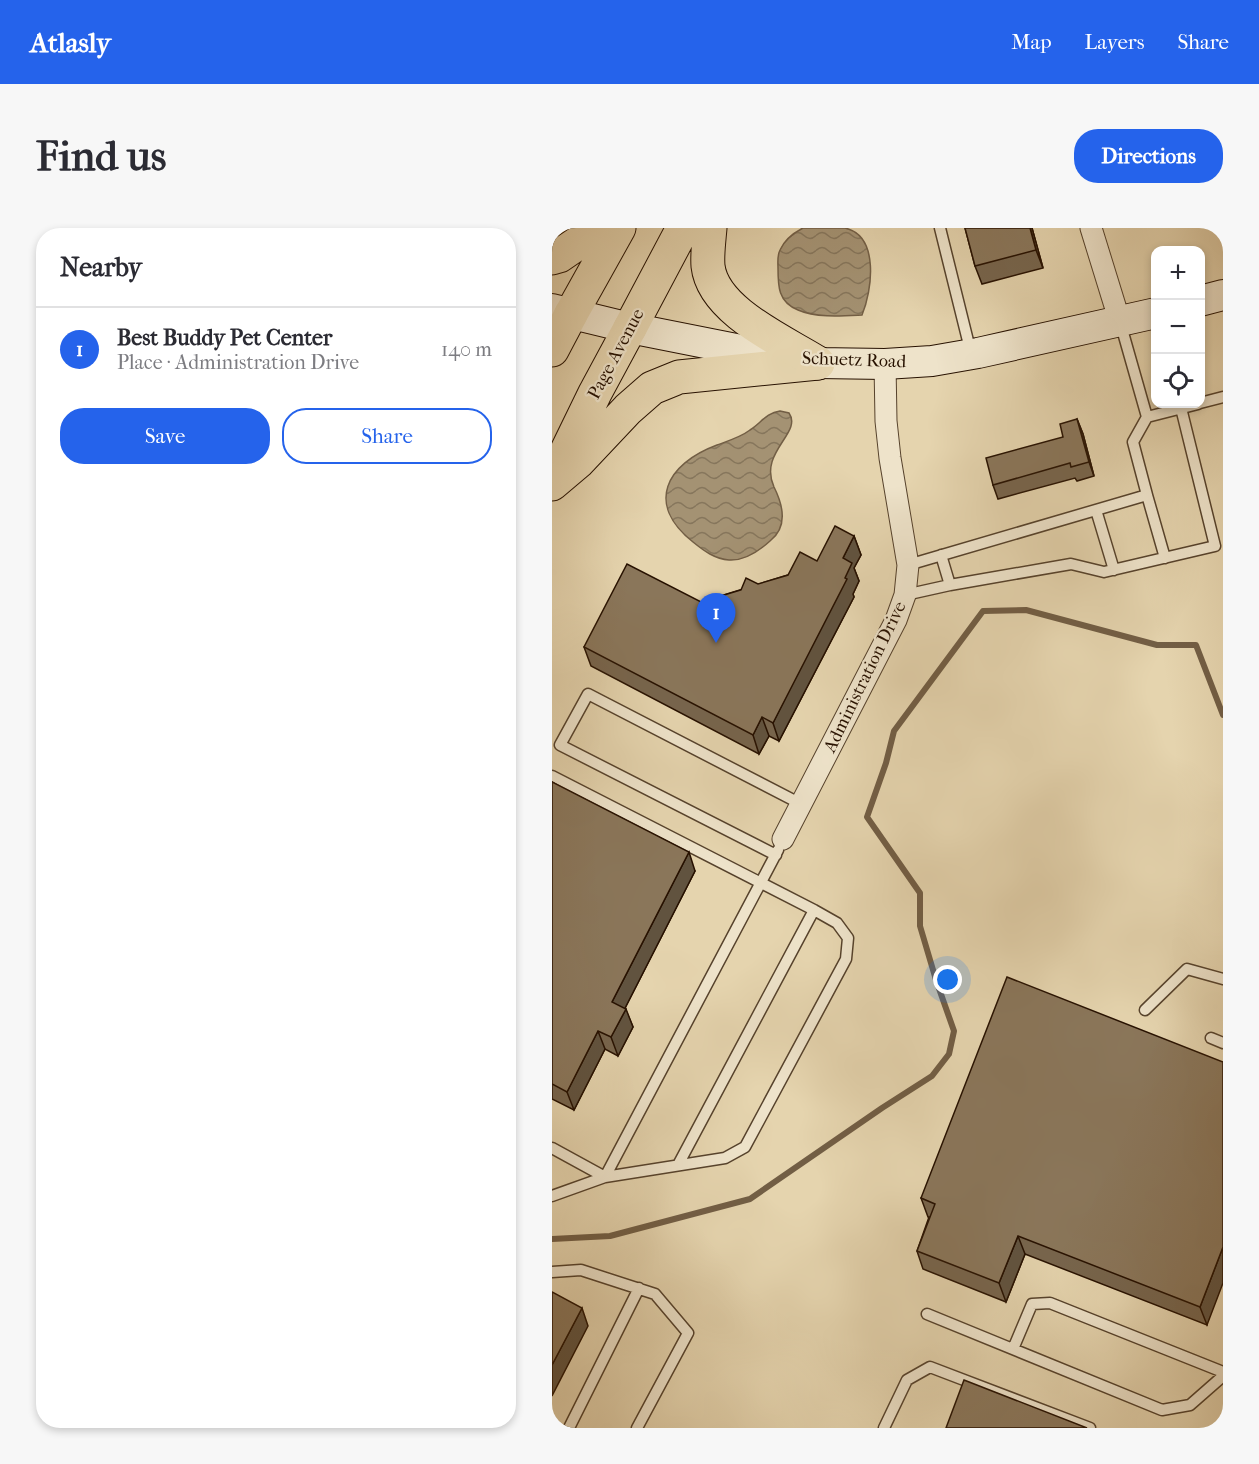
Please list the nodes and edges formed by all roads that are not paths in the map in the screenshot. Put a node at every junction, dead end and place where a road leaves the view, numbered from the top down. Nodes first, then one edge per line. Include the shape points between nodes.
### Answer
1 (600, 228) edge
2 (619, 228) edge
3 (683, 228) edge
4 (710, 228) edge
5 (940, 228) edge
6 (1091, 228) edge
7 (552, 258) edge
8 (1223, 295) edge
9 (1204, 300) edge
10 (561, 312) edge
11 (1151, 314) edge
12 (1120, 322) junction
13 (630, 328) junction
14 (552, 350) edge
15 (972, 354) junction
16 (818, 363) junction
17 (885, 364) junction
18 (1223, 397) edge
19 (1205, 402) edge
20 (1181, 408) joint
21 (1147, 417) junction
22 (552, 483) edge
23 (1147, 495) junction
24 (1096, 510) junction
25 (941, 555) junction
26 (1165, 558) junction
27 (908, 565) junction
28 (1114, 570) junction
29 (950, 585) junction
30 (905, 595) junction
31 (552, 776) edge
32 (801, 804) junction
33 (779, 847) junction
34 (762, 884) junction
35 (814, 910) junction
36 (1223, 979) edge
37 (1145, 1010) dead end
38 (1211, 1038) dead end
39 (1223, 1043) edge
40 (552, 1148) edge
41 (678, 1165) junction
42 (605, 1176) junction
43 (552, 1196) edge
44 (552, 1272) edge
45 (639, 1288) junction
46 (927, 1314) dead end
47 (1013, 1349) junction
48 (1223, 1374) edge
49 (569, 1428) edge
50 (637, 1428) edge
51 (884, 1428) edge
52 (1090, 1428) edge

1 - 7 highway
2 - 10 highway
3 - 13 highway, Page Avenue
4 - 16 highway via 708,267 728,304
5 - 15 lane
6 - 12 street
8 - 9 main road
10 - 13 main road, Schuetz Road
10 - 14 highway
11 - 12 main road, Schuetz Road
12 - 15 main road, Schuetz Road
12 - 21 lane
13 - 16 main road, Schuetz Road
13 - 22 highway, Page Avenue
15 - 17 main road, Schuetz Road
16 - 17 main road, Schuetz Road
16 - 22 highway via 679,377 651,388
17 - 27 street, Administration Drive via 890,458
18 - 19 lane
20 - 21 lane
20 - 26 lane via 1215,546
21 - 23 lane via 1133,441
23 - 24 lane
23 - 26 lane
24 - 25 lane
24 - 28 lane
25 - 27 lane
25 - 29 lane
26 - 28 lane
27 - 30 street, Administration Drive
28 - 29 lane via 1104,572 1071,564
29 - 30 lane
30 - 32 street, Administration Drive via 896,620
31 - 34 lane
32 - 33 street, Administration Drive
32 - 33 lane via 588,694 560,745 668,801
33 - 34 lane
34 - 35 lane
34 - 42 lane
35 - 41 lane
35 - 41 lane via 837,923 848,938 841,969 745,1147 725,1158
36 - 37 lane via 1187,969
38 - 39 lane
40 - 42 lane
41 - 42 lane
42 - 43 lane
44 - 45 lane via 581,1270
45 - 49 lane
45 - 50 lane via 655,1294 688,1332
46 - 47 lane
47 - 48 lane via 1162,1410 1190,1405
47 - 48 lane via 1032,1304 1050,1303
51 - 52 lane via 907,1380 930,1367

